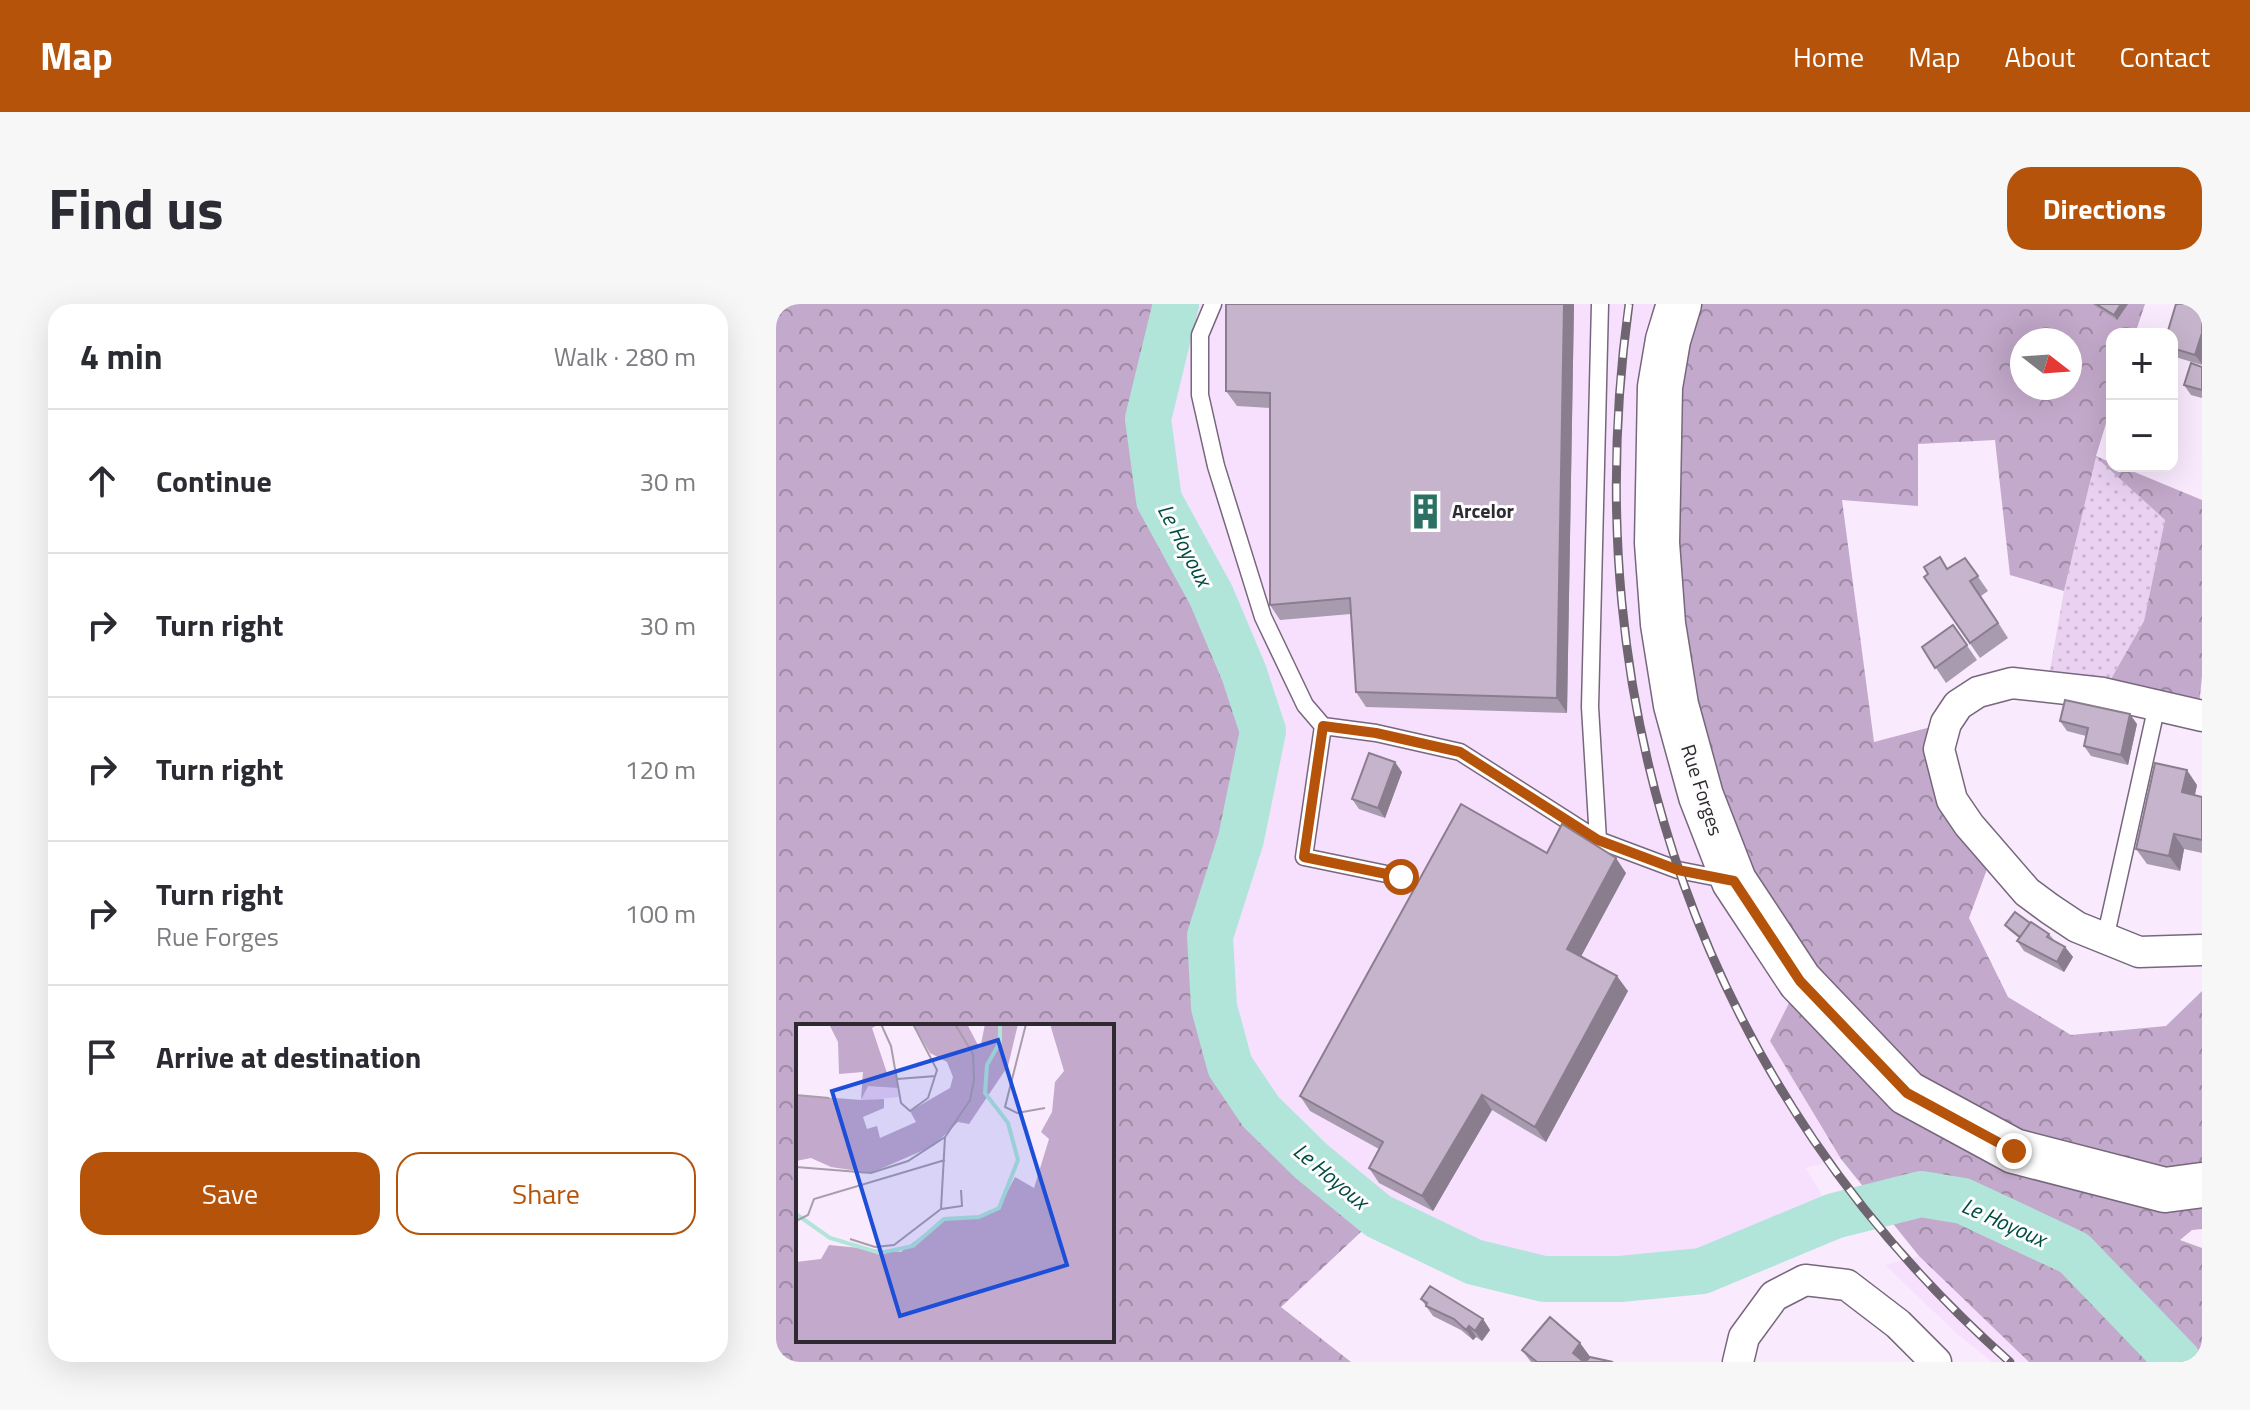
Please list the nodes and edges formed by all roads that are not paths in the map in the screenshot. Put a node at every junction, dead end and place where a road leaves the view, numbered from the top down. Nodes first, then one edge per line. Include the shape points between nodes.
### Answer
1 (1213, 304) edge
2 (1600, 304) edge
3 (1679, 304) edge
4 (2157, 705) junction
5 (2202, 716) edge
6 (1323, 726) junction
7 (1598, 840) junction
8 (1401, 877) dead end
9 (1734, 881) junction
10 (2105, 939) junction
11 (2202, 950) edge
12 (2202, 1185) edge
13 (1738, 1362) edge
14 (1936, 1362) edge

1 - 6 lane via 1200,335 1200,395 1216,466 1263,617 1305,705
2 - 7 lane via 1590,707
3 - 9 main road, Rue Forges via 1660,387 1657,543 1663,624 1676,705 1701,796
4 - 5 street
4 - 10 lane
4 - 10 street via 2012,683 1978,692 1958,705 1939,749 1952,800 2027,892 2077,927
6 - 7 lane via 1460,752
6 - 8 lane via 1304,857
7 - 9 lane via 1678,870
9 - 12 main road, Rue Forges via 1800,981 1907,1093 2014,1151 2165,1190
10 - 11 street via 2139,952
13 - 14 street via 1744,1337 1774,1296 1805,1280 1847,1285

